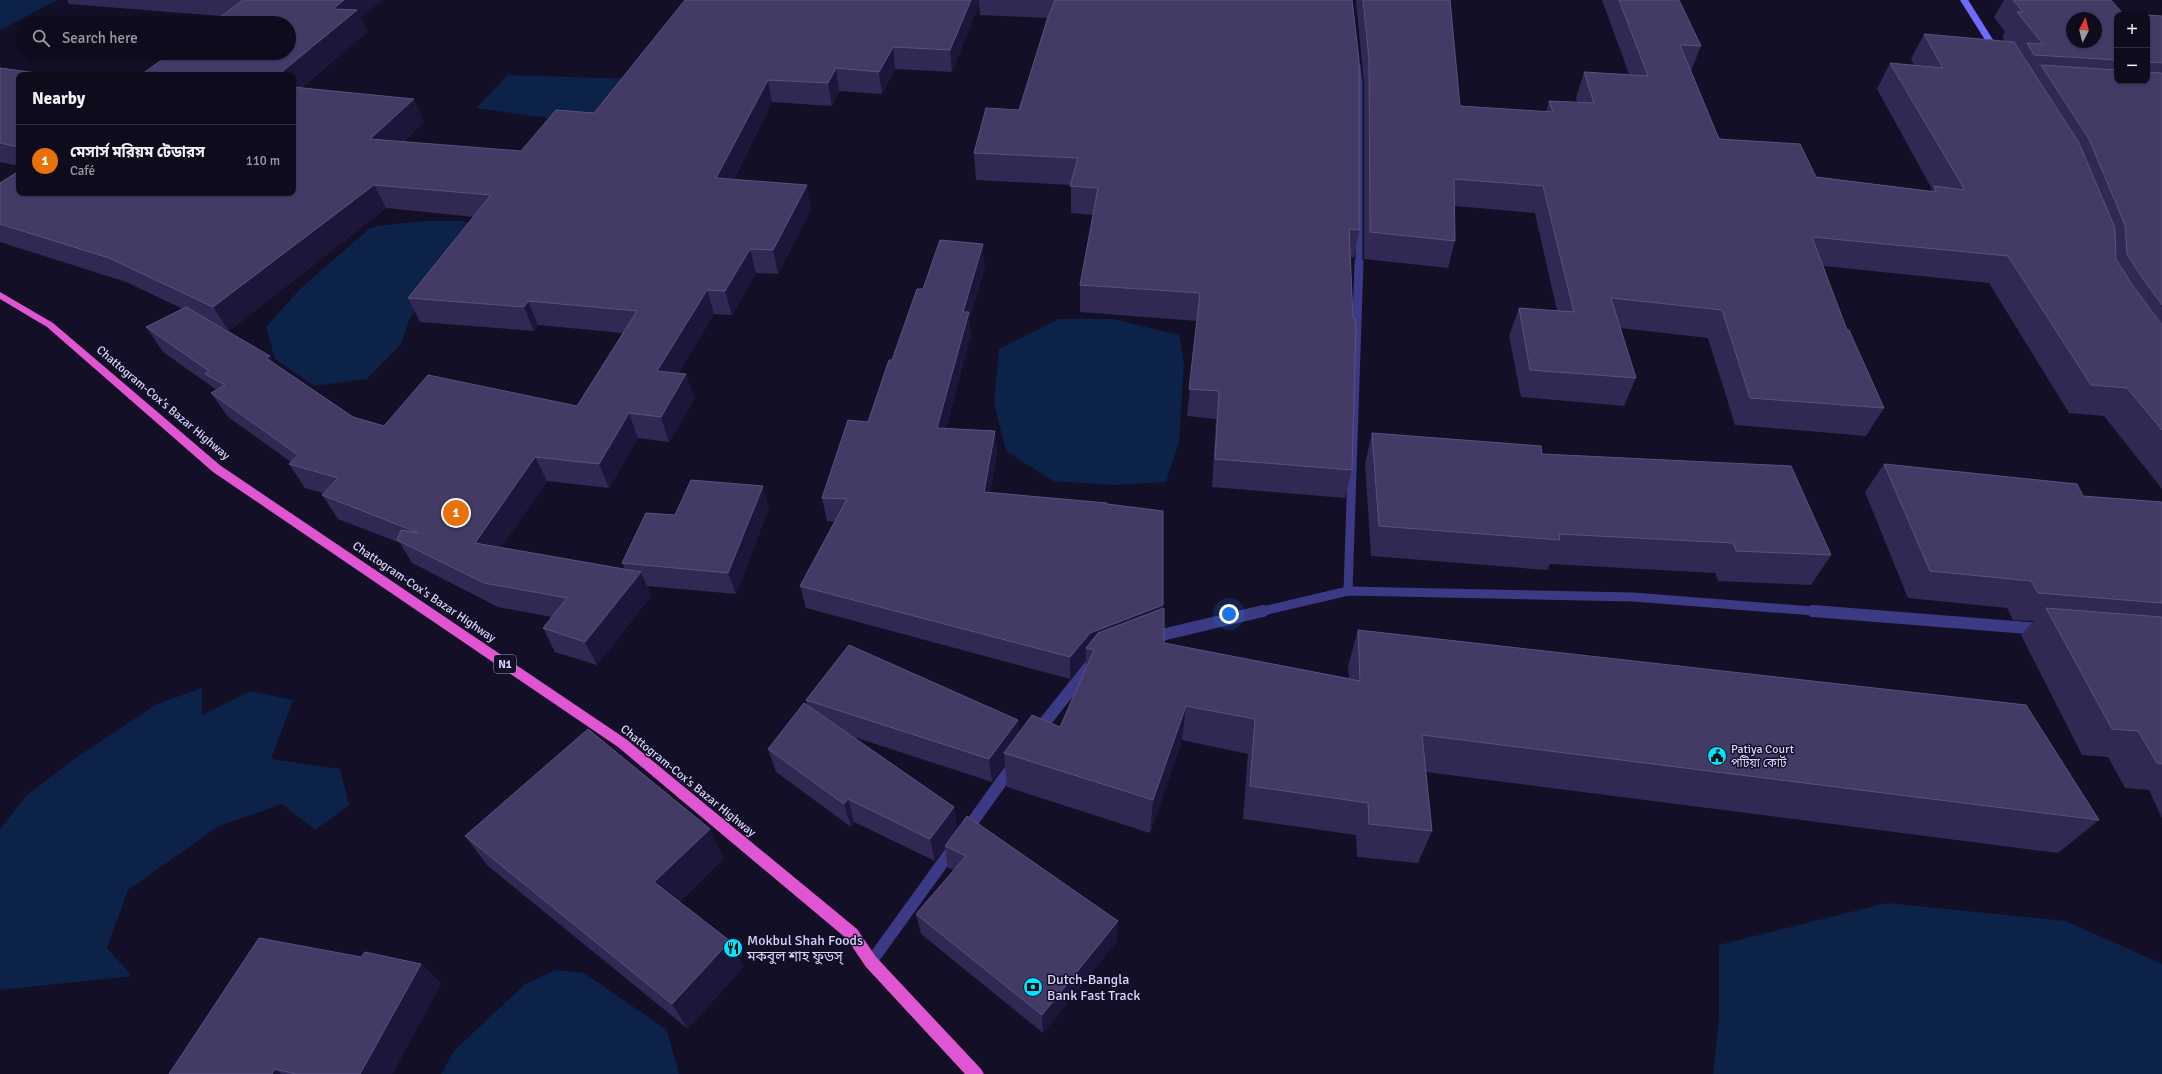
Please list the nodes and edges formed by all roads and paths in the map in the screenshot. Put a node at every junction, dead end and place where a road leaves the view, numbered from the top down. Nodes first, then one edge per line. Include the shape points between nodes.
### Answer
1 (1964, 0) edge
2 (1356, 54) edge
3 (2001, 59) edge
4 (0, 295) edge
5 (1348, 591) junction
6 (2054, 630) edge
7 (1137, 645) edge
8 (1100, 659) edge
9 (1030, 742) edge
10 (1021, 754) edge
11 (871, 962) junction
12 (976, 1074) edge

1 - 3 main road
2 - 5 street via 1359,86 1360,221
4 - 11 highway, Chattogram-Cox's Bazar Highway / N1 via 50,325 218,469 622,743 852,934
5 - 6 street via 1632,597
5 - 7 street via 1166,634
8 - 9 street via 1093,662
10 - 11 street
11 - 12 highway, Chattogram-Cox's Bazar Highway / N1

